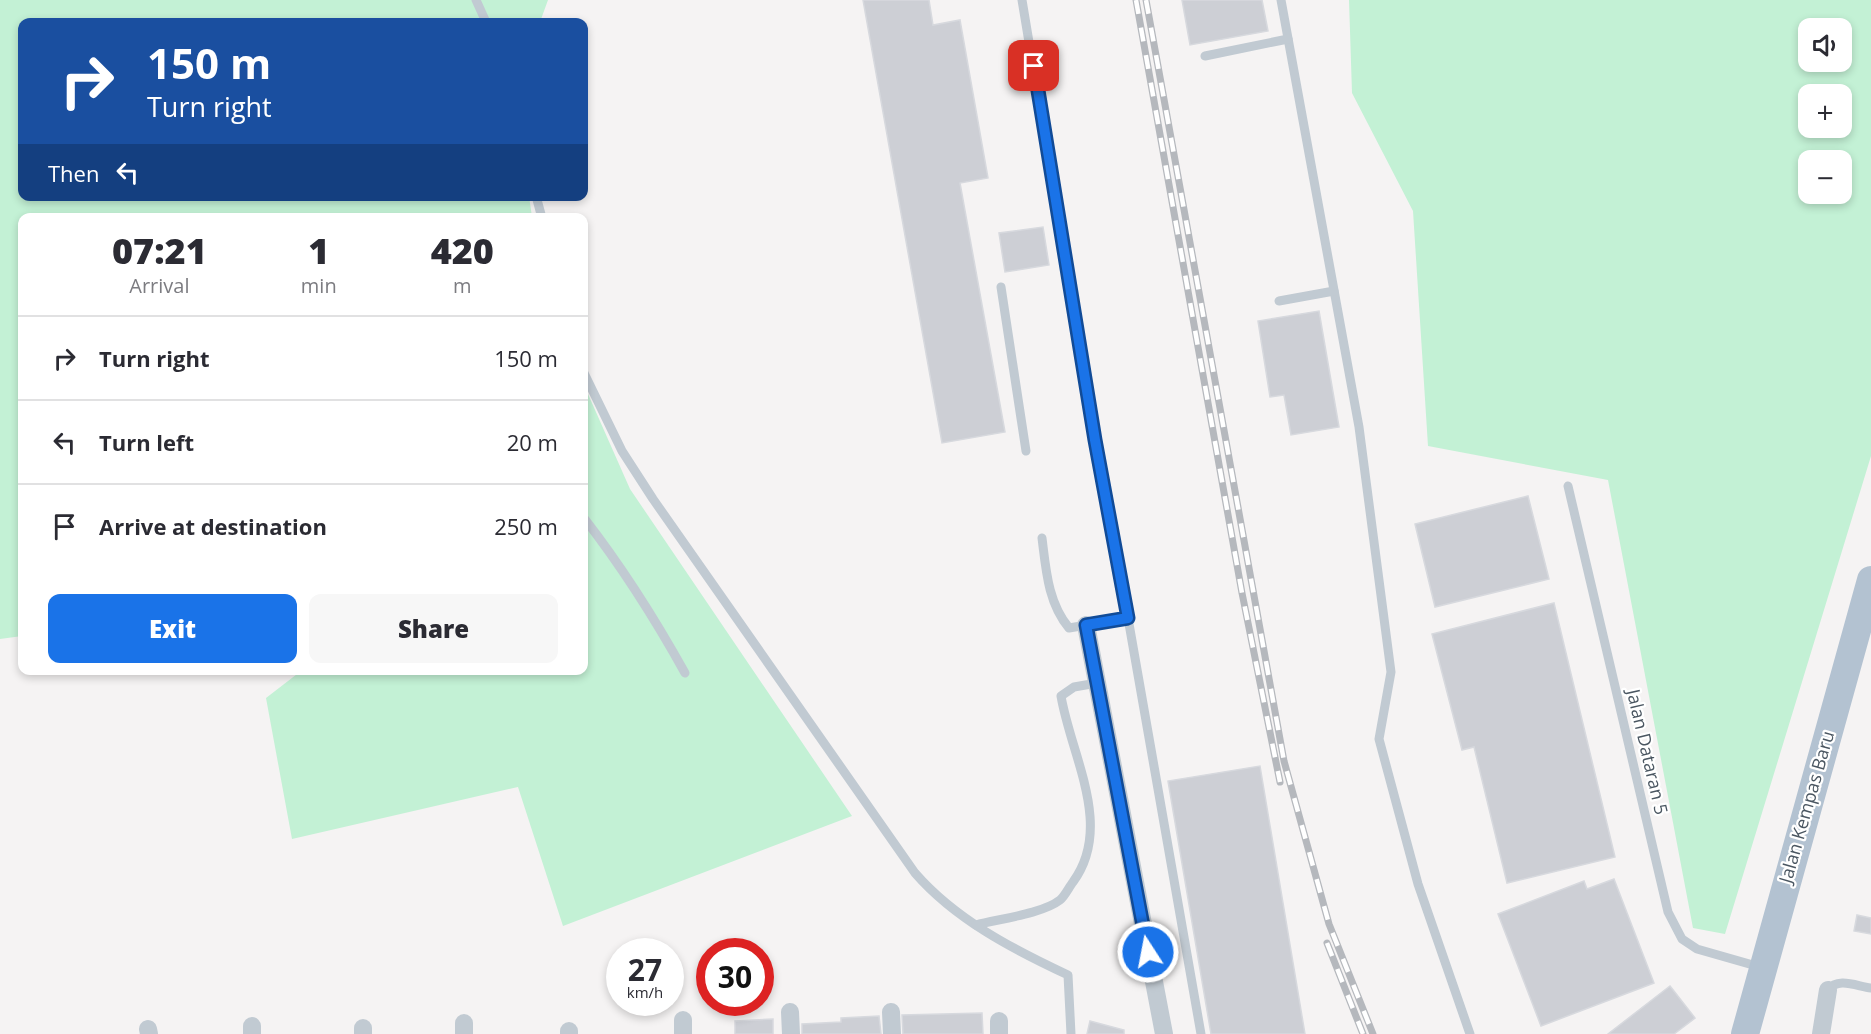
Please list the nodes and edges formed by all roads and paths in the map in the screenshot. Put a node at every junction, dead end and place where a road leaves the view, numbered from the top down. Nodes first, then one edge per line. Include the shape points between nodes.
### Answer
1 (476, 0) edge
2 (1022, 0) edge
3 (1281, 0) edge
4 (484, 18) edge
5 (1288, 39) junction
6 (1204, 56) dead end
7 (1000, 287) dead end
8 (1334, 291) junction
9 (1279, 301) dead end
10 (588, 381) edge
11 (1026, 451) dead end
12 (1568, 486) dead end
13 (588, 523) edge
14 (1042, 538) dead end
15 (1871, 580) edge
16 (1128, 618) junction
17 (1086, 625) junction
18 (685, 673) dead end
19 (1097, 683) junction
20 (976, 925) junction
21 (1762, 968) junction
22 (1871, 988) edge
23 (1828, 990) joint
24 (790, 1012) dead end
25 (891, 1012) dead end
26 (791, 1034) edge
27 (892, 1034) edge
28 (1071, 1034) edge
29 (1164, 1034) edge
30 (1201, 1034) edge
31 (1470, 1034) edge
32 (1744, 1034) edge
33 (1821, 1034) edge

1 - 4 lane
2 - 16 lane
3 - 5 lane
5 - 6 lane
5 - 8 lane
7 - 11 lane
8 - 9 lane
8 - 31 lane via 1359,427 1391,672 1379,739 1418,884
10 - 20 lane via 622,451 653,499 895,846 929,890
12 - 21 lane, Jalan Dataran 5 via 1668,912 1682,939 1697,949
13 - 18 lane via 656,621
14 - 17 lane via 1047,582 1058,616 1069,628
15 - 21 main road, Jalan Kempas Baru
16 - 17 lane
16 - 30 lane
17 - 19 street
19 - 20 lane via 1074,687 1061,696 1089,802 1092,833 1083,868 1060,900 1041,909
19 - 29 street
20 - 28 lane via 1068,975
21 - 32 main road, Jalan Kempas Baru
22 - 23 lane via 1839,982
23 - 33 street
24 - 26 street
25 - 27 street

